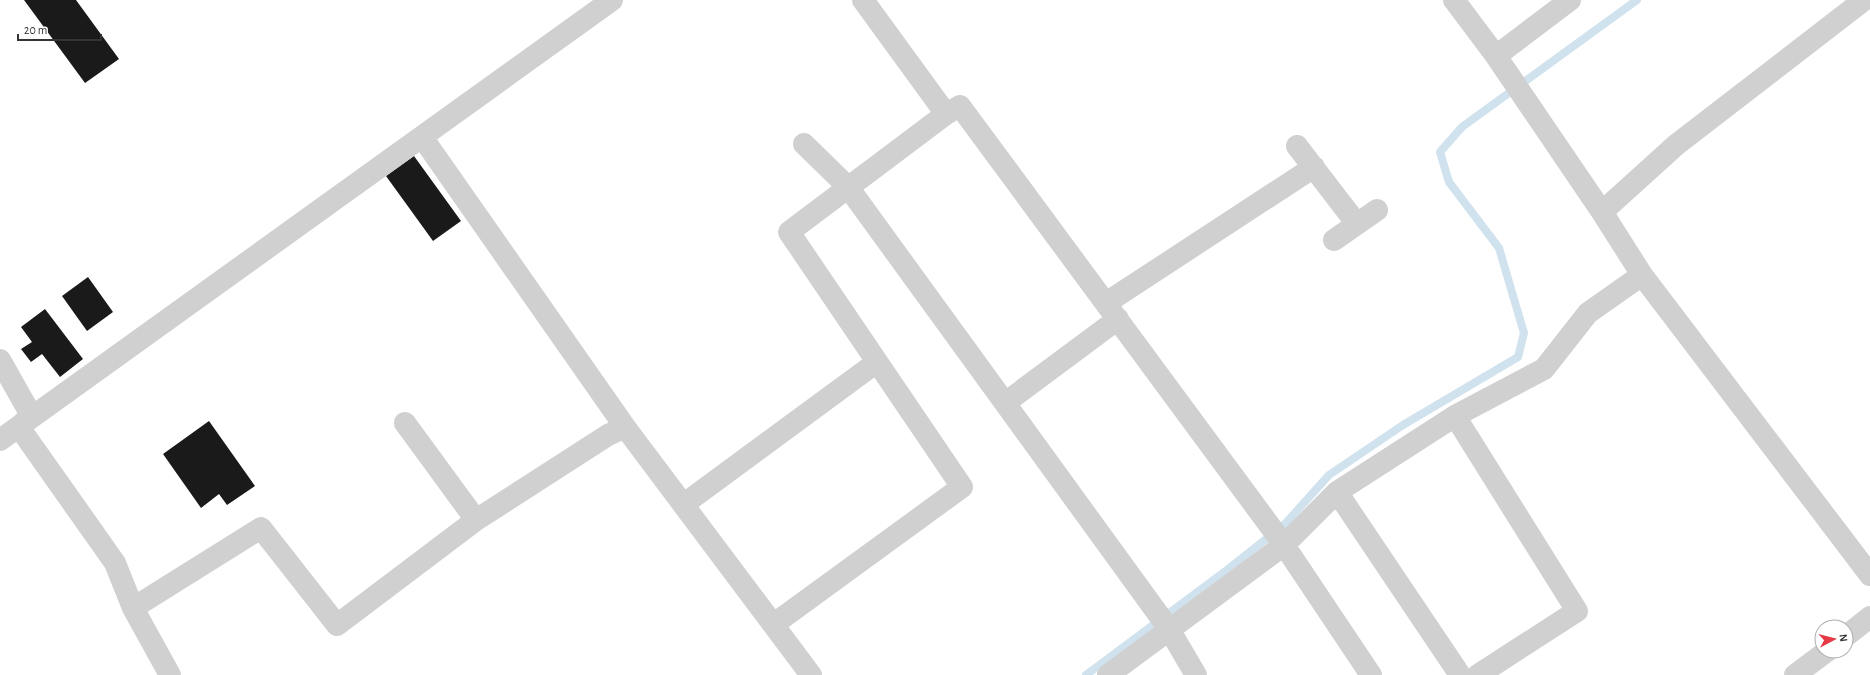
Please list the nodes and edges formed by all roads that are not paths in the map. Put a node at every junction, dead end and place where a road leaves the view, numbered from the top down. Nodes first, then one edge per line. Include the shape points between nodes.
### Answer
1 (612, 0) edge
2 (863, 0) edge
3 (1454, 0) edge
4 (1570, 0) edge
5 (1864, 0) edge
6 (1496, 56) junction
7 (946, 114) junction
8 (422, 137) junction
9 (804, 144) dead end
10 (1298, 146) dead end
11 (1314, 167) junction
12 (848, 187) junction
13 (1377, 210) dead end
14 (1602, 212) junction
15 (1357, 224) junction
16 (1334, 240) dead end
17 (1642, 275) junction
18 (1112, 311) junction
19 (0, 360) edge
20 (877, 362) junction
21 (1005, 403) junction
22 (1455, 416) junction
23 (405, 423) dead end
24 (19, 427) junction
25 (625, 427) junction
26 (0, 440) edge
27 (1337, 492) junction
28 (684, 504) junction
29 (476, 520) junction
30 (1284, 545) junction
31 (1870, 575) edge
32 (133, 608) junction
33 (1870, 617) edge
34 (774, 624) junction
35 (1169, 629) junction
36 (1854, 630) edge
37 (1816, 659) edge
38 (170, 675) edge
39 (811, 675) edge
40 (1108, 675) edge
41 (1196, 675) edge
42 (1371, 675) edge
43 (1460, 675) edge
44 (1478, 675) edge
45 (1795, 675) edge

1 - 8 street
2 - 7 street
3 - 6 street
4 - 6 street
5 - 14 street via 1676,145
6 - 14 street
7 - 12 street
7 - 18 street via 960,106
8 - 24 street
8 - 25 street
9 - 12 street
10 - 11 street
11 - 15 street
11 - 18 street
12 - 20 street via 789,232
12 - 21 street
13 - 15 street
14 - 17 street
15 - 16 street
17 - 22 street via 1588,313 1544,369
17 - 31 street
18 - 21 street
18 - 30 street
19 - 24 street via 31,415
20 - 28 street
20 - 34 street via 962,487
21 - 35 street
22 - 27 street
22 - 44 street via 1577,611
23 - 29 street
24 - 26 street
24 - 32 street via 115,563
25 - 28 street
25 - 29 street via 608,435
27 - 30 street
27 - 43 street
28 - 34 street
29 - 32 street via 337,625 261,528
30 - 35 street
30 - 42 street
32 - 38 street
33 - 36 street
34 - 39 street
35 - 40 street
35 - 41 street
37 - 45 street

